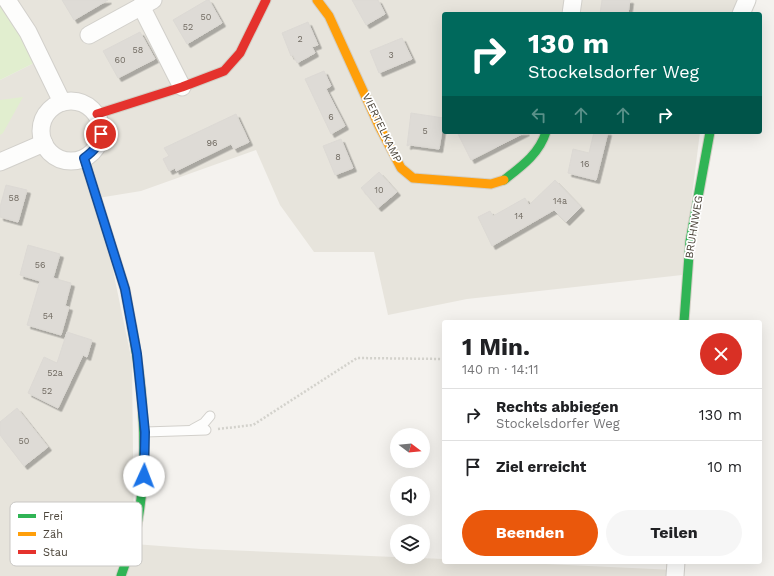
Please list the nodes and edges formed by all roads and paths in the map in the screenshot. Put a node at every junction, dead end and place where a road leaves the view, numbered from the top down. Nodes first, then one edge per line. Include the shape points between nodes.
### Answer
1 (7, 0) edge
2 (266, 0) edge
3 (317, 0) edge
4 (573, 0) edge
5 (747, 0) edge
6 (147, 3) edge
7 (571, 12) edge
8 (742, 12) edge
9 (89, 35) dead end
10 (182, 87) junction
11 (62, 102) junction
12 (97, 114) junction
13 (545, 134) edge
14 (710, 134) edge
15 (44, 143) junction
16 (84, 158) junction
17 (0, 162) edge
18 (684, 320) edge
19 (442, 359) edge
20 (210, 416) dead end
21 (190, 430) junction
22 (206, 430) joint
23 (145, 432) junction
24 (140, 502) edge
25 (676, 564) edge
26 (124, 566) edge
27 (121, 576) edge
28 (675, 576) edge

1 - 11 street via 28,32
2 - 10 street via 240,53 224,71
3 - 13 street, VIERTELKAMP via 329,16 401,168 413,178 491,184 504,180 529,161
4 - 7 street
5 - 8 street
6 - 9 street
6 - 10 street
10 - 12 street
11 - 12 street via 75,101 87,105
11 - 15 street via 46,114 42,123
12 - 16 street via 101,124 100,139 92,152
14 - 18 street, BRUHNWEG via 690,241
15 - 16 street via 56,157 75,161
15 - 17 street
16 - 23 street via 125,289 137,354
19 - 22 path via 357,358 253,425
20 - 21 lane via 204,423
21 - 22 lane
21 - 23 lane
23 - 24 street via 144,476
25 - 28 street
26 - 27 street

